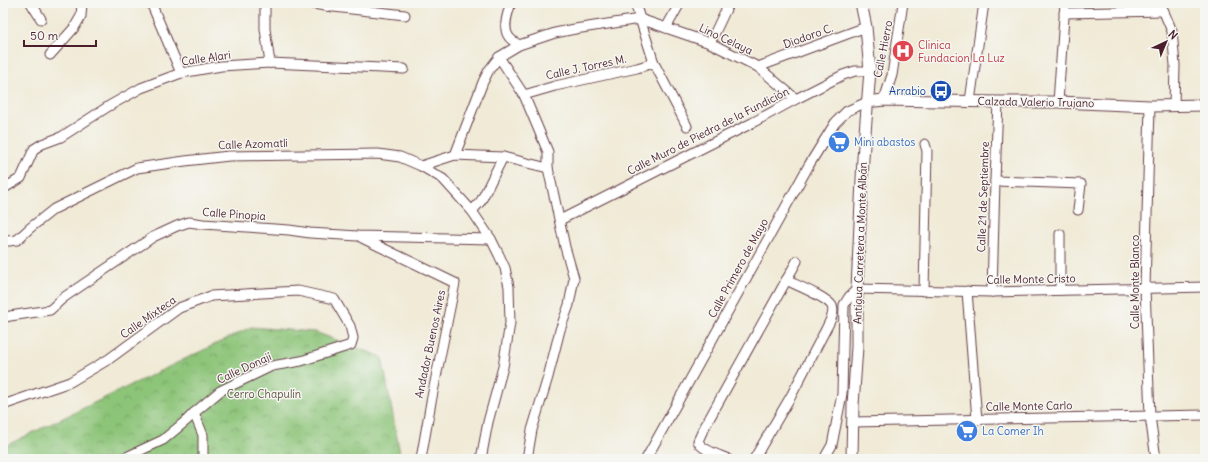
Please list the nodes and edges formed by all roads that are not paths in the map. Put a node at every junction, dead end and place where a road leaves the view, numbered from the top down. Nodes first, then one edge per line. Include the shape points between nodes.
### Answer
1 (31, 3) edge
2 (82, 3) edge
3 (150, 3) edge
4 (265, 3) edge
5 (308, 3) edge
6 (511, 3) edge
7 (635, 3) edge
8 (680, 3) edge
9 (729, 3) edge
10 (852, 3) edge
11 (861, 3) edge
12 (903, 3) edge
13 (984, 3) edge
14 (1065, 3) edge
15 (1162, 7) edge
16 (1064, 13) junction
17 (405, 15) dead end
18 (41, 19) dead end
19 (640, 19) junction
20 (866, 27) junction
21 (666, 28) junction
22 (710, 43) junction
23 (519, 45) junction
24 (50, 55) dead end
25 (499, 57) junction
26 (654, 62) junction
27 (270, 63) junction
28 (758, 67) junction
29 (404, 69) dead end
30 (870, 71) junction
31 (181, 73) junction
32 (524, 95) junction
33 (796, 99) junction
34 (884, 100) junction
35 (970, 101) junction
36 (867, 102) junction
37 (998, 102) junction
38 (1058, 102) junction
39 (1205, 105) edge
40 (1150, 106) junction
41 (1174, 106) junction
42 (687, 126) dead end
43 (926, 147) dead end
44 (455, 155) junction
45 (503, 156) junction
46 (421, 166) junction
47 (548, 168) junction
48 (994, 181) junction
49 (3, 187) edge
50 (1078, 210) dead end
51 (472, 211) junction
52 (560, 220) junction
53 (1060, 234) dead end
54 (358, 236) junction
55 (392, 238) junction
56 (491, 239) junction
57 (3, 240) edge
58 (388, 251) junction
59 (797, 261) dead end
60 (786, 280) junction
61 (1205, 287) edge
62 (1145, 288) junction
63 (857, 289) junction
64 (1060, 290) junction
65 (924, 291) junction
66 (967, 291) junction
67 (992, 292) junction
68 (3, 318) edge
69 (350, 326) joint
70 (3, 405) edge
71 (194, 413) junction
72 (1205, 415) edge
73 (1150, 416) junction
74 (977, 420) junction
75 (853, 422) junction
76 (122, 459) edge
77 (203, 459) edge
78 (421, 459) edge
79 (481, 459) edge
80 (527, 459) edge
81 (646, 459) edge
82 (728, 459) edge
83 (754, 459) edge
84 (824, 459) edge
85 (852, 459) edge
86 (1156, 459) edge

1 - 18 street
2 - 24 street via 81,16 74,28
3 - 31 street
4 - 27 street via 265,28
5 - 17 street
6 - 23 street via 506,31 509,38
7 - 19 street
8 - 21 street
9 - 22 street
10 - 11 street
11 - 20 street, Antigua Carretera a Monte Albán
12 - 34 street, Calle Hierro via 892,75
13 - 35 street
14 - 16 street
15 - 16 street
15 - 41 street via 1172,31 1175,65
16 - 38 street
19 - 21 street, Lino Celaya
19 - 23 street, Lino Celaya via 555,33
19 - 26 street
20 - 28 street, Diodoro C.
20 - 30 street, Antigua Carretera a Monte Albán
21 - 22 street, Lino Celaya
22 - 28 street, Lino Celaya
23 - 25 street, Lino Celaya
25 - 32 street
25 - 44 street via 483,82
26 - 32 street, Calle J. Torres M.
26 - 42 street
27 - 29 street, Calle Alari
27 - 31 street, Calle Alari via 221,66
28 - 33 street, Lino Celaya
30 - 33 street, Calle Muro de Piedra de la Fundición via 855,71 843,75
30 - 36 street, Antigua Carretera a Monte Albán
31 - 49 street, Calle Alari via 141,88 61,137 34,149 21,178 6,188
32 - 47 street via 548,152
33 - 52 street, Calle Muro de Piedra de la Fundición
34 - 35 street, Calzada Valerio Trujano
34 - 36 street, Calzada Valerio Trujano
35 - 37 street, Calzada Valerio Trujano
36 - 63 street, Antigua Carretera a Monte Albán
36 - 81 street, Calle Primero de Mayo via 847,111 835,123 801,179
37 - 38 street, Calzada Valerio Trujano
37 - 48 street, Calle 21 de Septiembre
38 - 40 street, Calzada Valerio Trujano
39 - 41 street, Calzada Valerio Trujano
40 - 41 street, Calzada Valerio Trujano
40 - 62 street, Calle Monte Blanco
43 - 65 street
44 - 45 street
44 - 46 street
45 - 47 street
45 - 51 street via 480,201
46 - 51 street, Calle Azomatli via 443,179
46 - 57 street, Calle Azomatli via 400,157 354,154 229,156 137,168 54,209 17,240
47 - 52 street
48 - 50 street via 1081,184
48 - 67 street, Calle 21 de Septiembre
51 - 56 street, Calle Azomatli
52 - 80 street via 574,278 569,305 532,430
53 - 64 street
54 - 55 street, Calle Pinopia
54 - 58 street, Andador Buenos Aires
54 - 68 street, Calle Pinopia via 189,222 153,237 63,298 50,310
55 - 56 street, Calle Pinopia
55 - 58 street
56 - 79 street, Calle Azomatli via 505,268 509,287 510,323 503,367
58 - 78 street, Andador Buenos Aires via 455,283
59 - 60 street
60 - 82 street via 698,441 705,449
60 - 83 street via 825,300 832,306 832,319
61 - 62 street, Calle Monte Cristo
62 - 64 street, Calle Monte Cristo
62 - 73 street, Calle Monte Blanco
63 - 65 street, Calle Monte Cristo
63 - 75 street, Antigua Carretera a Monte Albán
63 - 84 street via 844,305 842,394 832,445
64 - 67 street, Calle Monte Cristo
65 - 66 street, Calle Monte Cristo
66 - 67 street, Calle Monte Cristo
66 - 74 street
69 - 70 street, Calle Mixteca via 334,299 298,291 211,296 179,308 109,359 70,382
69 - 71 street, Calle Donají via 353,338 351,345 301,361 272,366 220,391
71 - 76 street, Calle Donají via 163,440
71 - 77 street via 202,435
72 - 73 street, Calle Monte Carlo
73 - 74 street, Calle Monte Carlo
73 - 86 street, Calle Monte Blanco
74 - 75 street, Calle Monte Carlo
75 - 85 street, Antigua Carretera a Monte Albán

